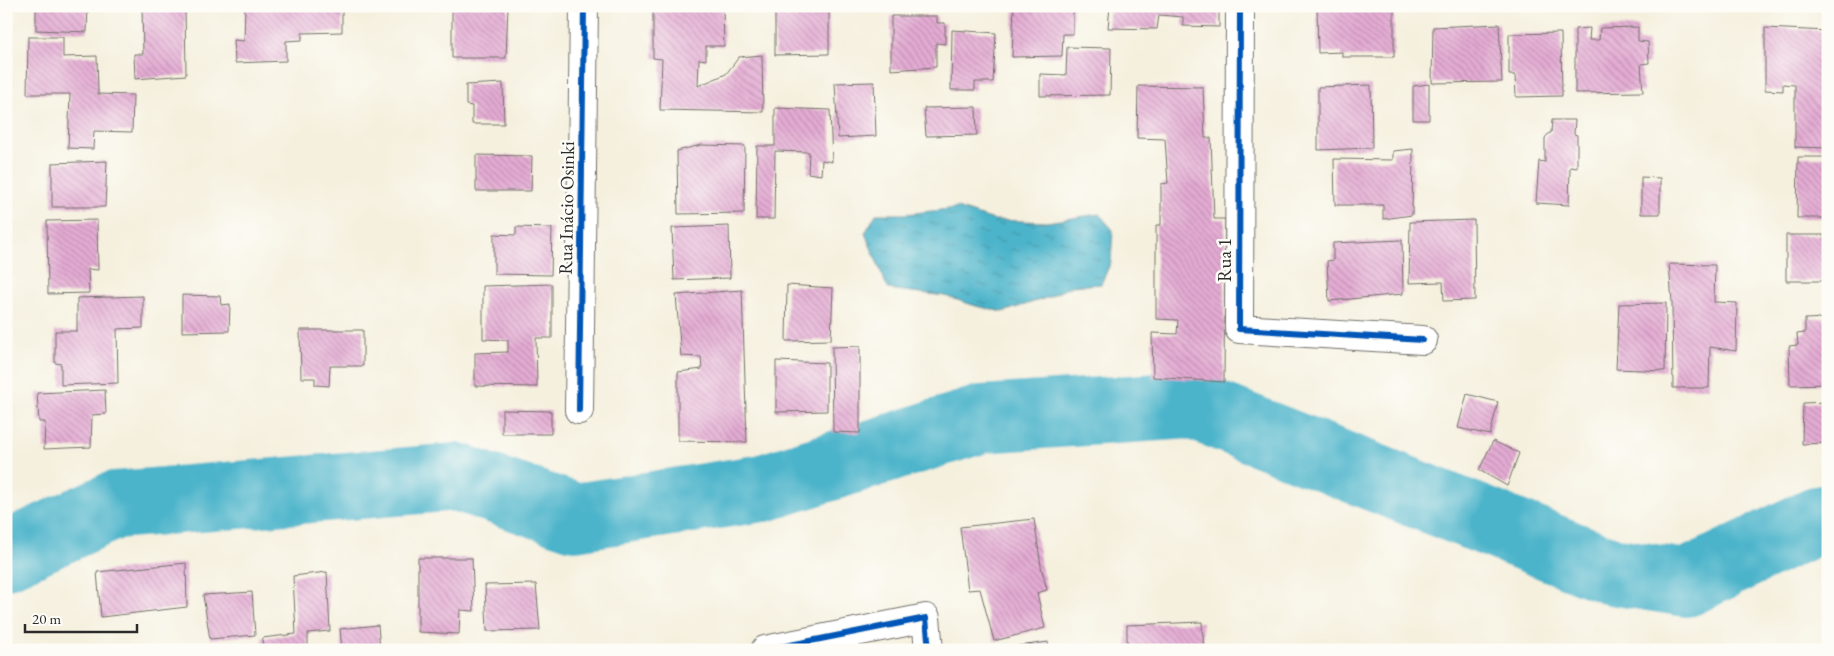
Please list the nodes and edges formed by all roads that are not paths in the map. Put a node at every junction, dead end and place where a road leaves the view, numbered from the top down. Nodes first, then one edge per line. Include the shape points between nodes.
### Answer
1 (584, 6) edge
2 (1240, 6) edge
3 (1423, 340) dead end
4 (579, 410) dead end
5 (765, 650) edge
6 (929, 650) edge

1 - 4 street, Rua Inácio Osinki
2 - 3 street, Rua 1 via 1239,329
5 - 6 street via 926,618

